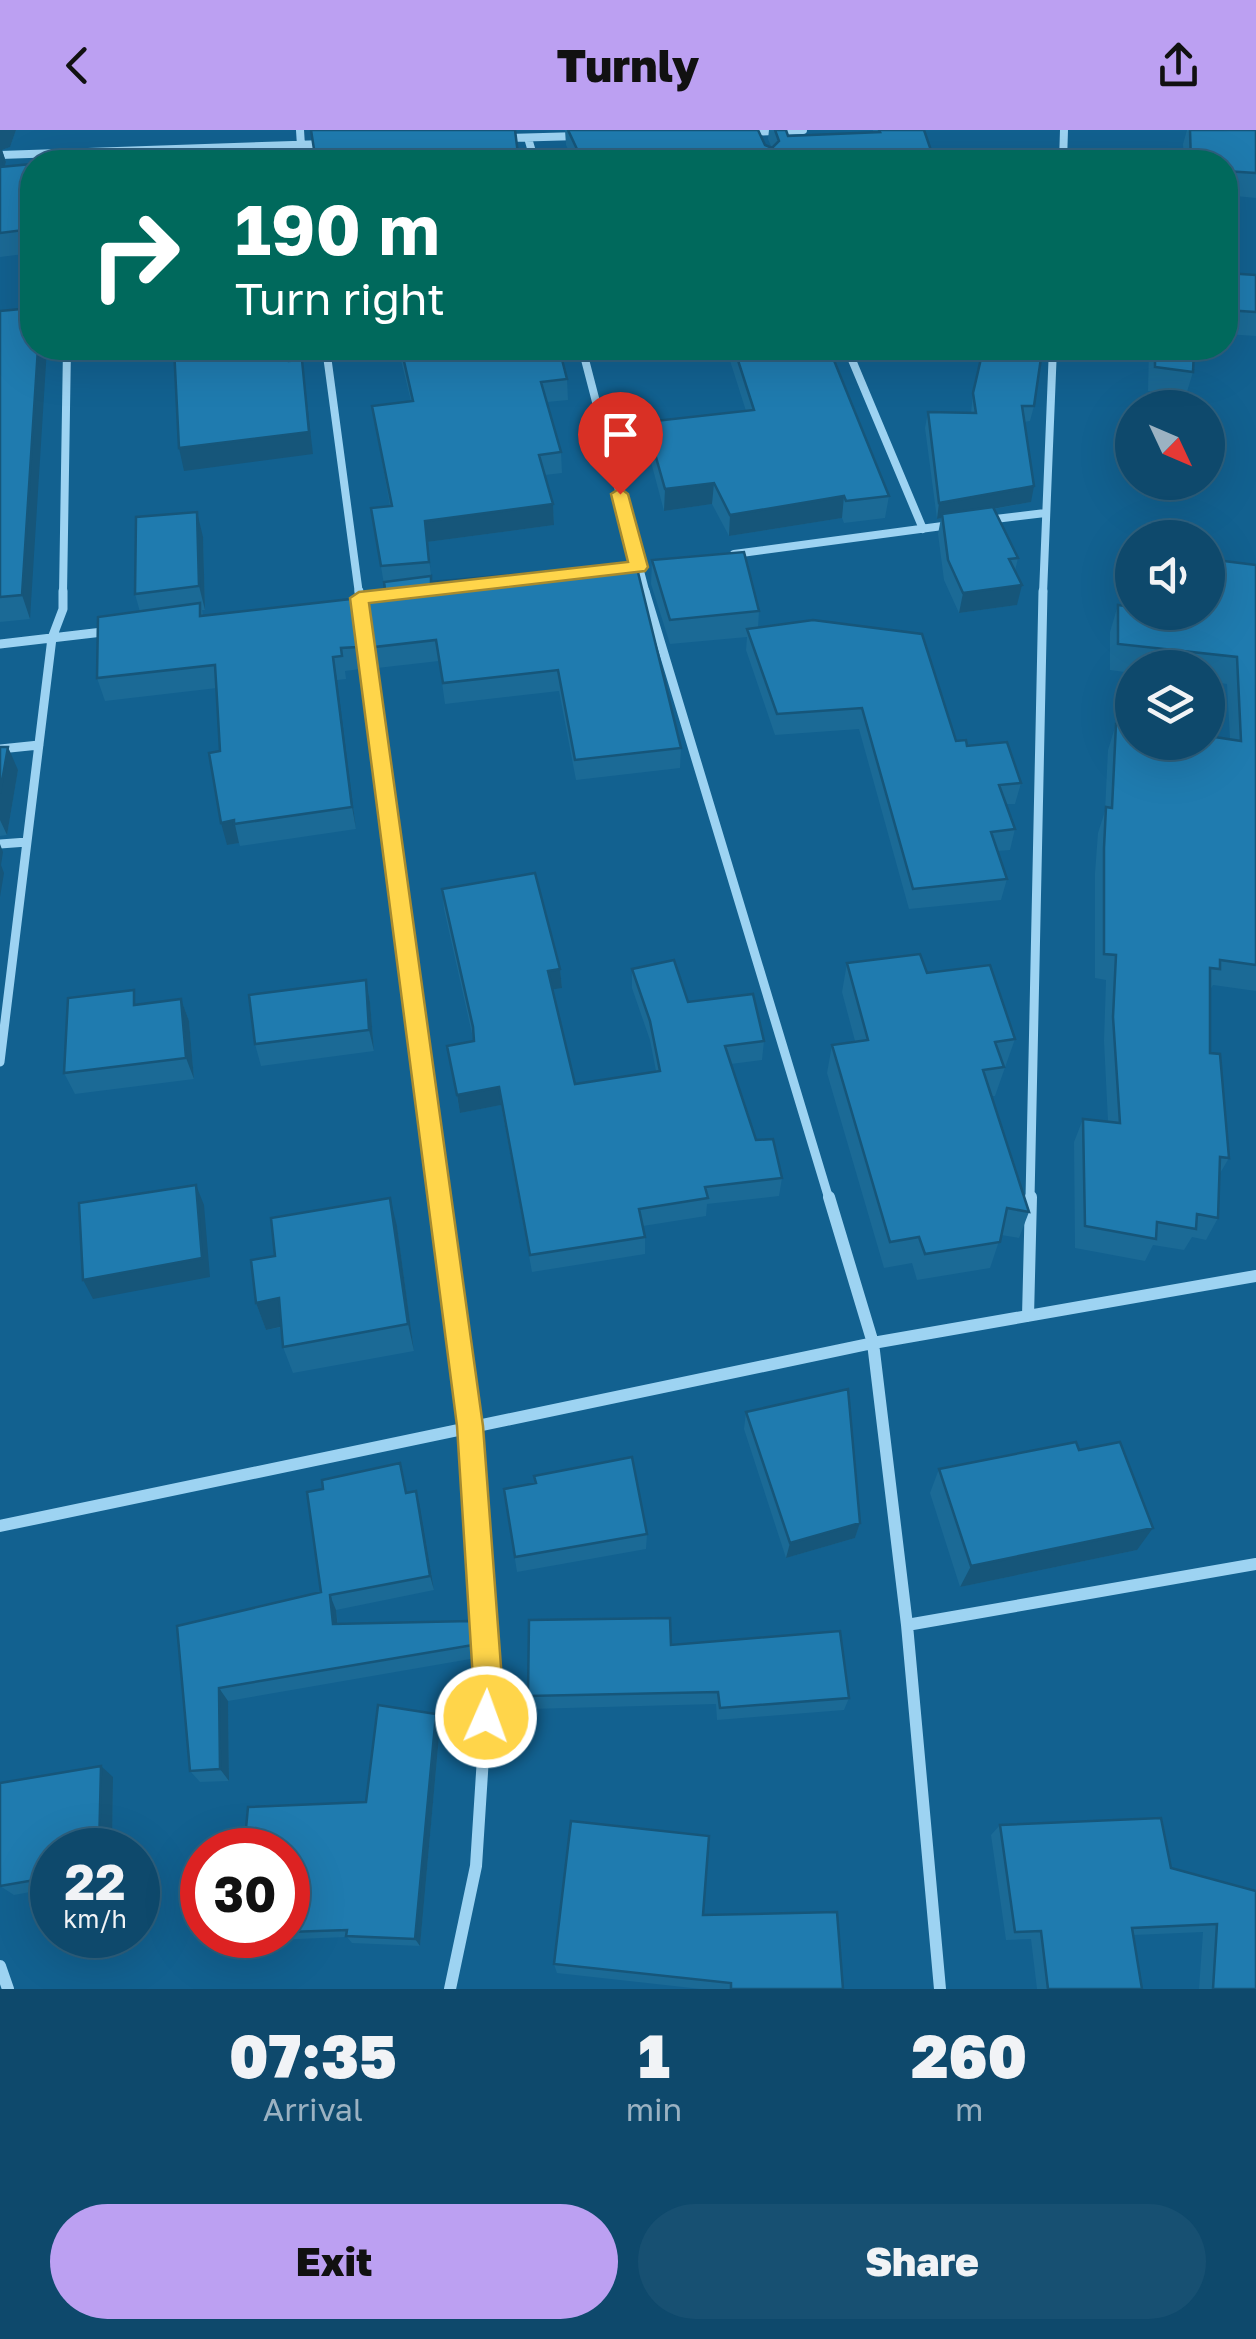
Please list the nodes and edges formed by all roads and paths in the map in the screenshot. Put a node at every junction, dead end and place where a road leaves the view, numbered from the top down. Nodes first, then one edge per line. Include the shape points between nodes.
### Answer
1 (300, 130) edge
2 (803, 130) edge
3 (738, 132) edge
4 (757, 132) edge
5 (585, 136) edge
6 (528, 138) junction
7 (490, 139) edge
8 (338, 144) edge
9 (299, 145) junction
10 (764, 147) edge
11 (135, 150) edge
12 (300, 150) edge
13 (531, 150) edge
14 (67, 360) edge
15 (328, 360) edge
16 (585, 360) edge
17 (852, 360) edge
18 (1052, 360) edge
19 (1045, 513) junction
20 (975, 522) edge
21 (958, 524) edge
22 (923, 529) junction
23 (714, 557) edge
24 (658, 564) edge
25 (638, 567) junction
26 (620, 569) edge
27 (415, 592) edge
28 (359, 598) junction
29 (340, 601) edge
30 (129, 628) edge
31 (52, 638) junction
32 (0, 644) edge
33 (39, 745) junction
34 (0, 748) edge
35 (27, 842) junction
36 (0, 844) edge
37 (0, 1062) edge
38 (1256, 1276) edge
39 (1028, 1316) junction
40 (873, 1342) junction
41 (470, 1426) junction
42 (0, 1526) edge
43 (1256, 1564) edge
44 (907, 1625) junction
45 (0, 1966) edge
46 (8, 1989) edge
47 (450, 1989) edge
48 (940, 1989) edge

1 - 9 street
2 - 4 street
3 - 4 street
4 - 10 street
5 - 6 street
6 - 7 street
6 - 13 street
8 - 9 street
9 - 11 street
9 - 12 street
14 - 31 street via 63,608
15 - 28 street
16 - 25 street
17 - 22 street
18 - 19 street
19 - 20 street
19 - 39 street
21 - 22 street
22 - 23 street
24 - 25 street
25 - 26 street
25 - 40 street
27 - 28 street
28 - 29 street
28 - 41 street
30 - 31 street
31 - 32 street
31 - 33 street
33 - 34 street
33 - 35 street
35 - 36 street
35 - 37 street
38 - 39 street
39 - 40 street
40 - 41 street
40 - 44 street
41 - 42 street
41 - 47 street via 488,1680 476,1866
43 - 44 street
44 - 48 street
45 - 46 street

